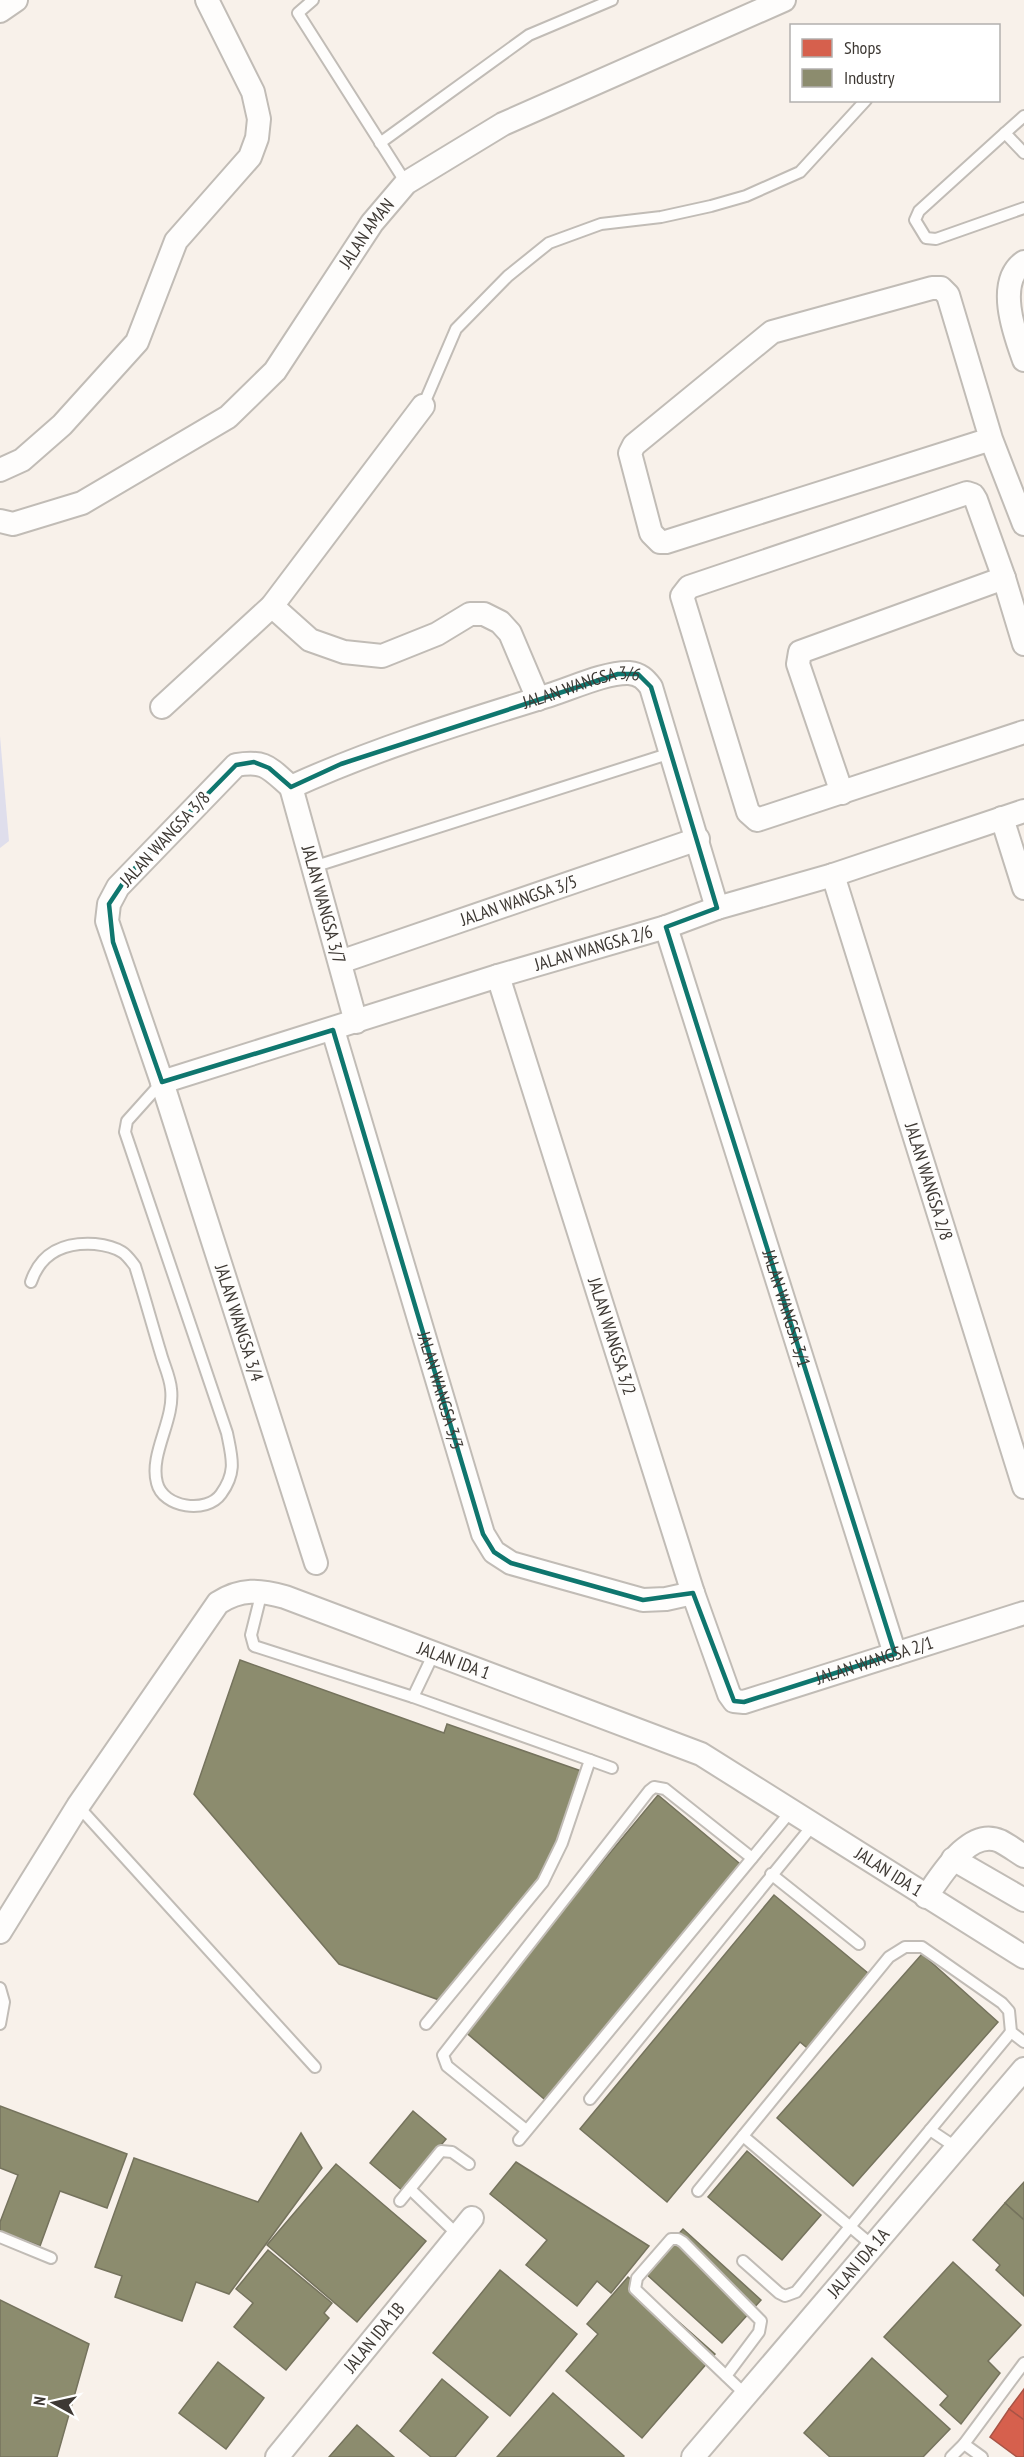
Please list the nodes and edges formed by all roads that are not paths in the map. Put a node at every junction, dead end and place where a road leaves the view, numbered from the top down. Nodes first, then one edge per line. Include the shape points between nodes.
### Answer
1 (16, 0) edge
2 (207, 0) edge
3 (313, 0) edge
4 (612, 0) edge
5 (784, 0) edge
6 (594, 3) edge
7 (0, 11) edge
8 (864, 102) edge
9 (1024, 116) edge
10 (1005, 133) junction
11 (380, 143) junction
12 (1024, 153) edge
13 (406, 183) junction
14 (1024, 208) edge
15 (1024, 262) edge
16 (1024, 360) edge
17 (423, 406) joint
18 (991, 439) junction
19 (0, 470) edge
20 (1015, 475) edge
21 (0, 521) edge
22 (1024, 524) edge
23 (1004, 578) junction
24 (272, 606) junction
25 (1024, 644) edge
26 (538, 699) junction
27 (162, 707) dead end
28 (1024, 732) edge
29 (671, 753) junction
30 (291, 787) junction
31 (842, 793) junction
32 (1024, 811) edge
33 (1002, 818) junction
34 (698, 838) junction
35 (1019, 853) edge
36 (313, 867) junction
37 (833, 875) junction
38 (1024, 888) edge
39 (717, 908) junction
40 (666, 927) junction
41 (340, 962) junction
42 (498, 976) junction
43 (356, 1022) junction
44 (333, 1030) junction
45 (162, 1082) junction
46 (31, 1281) dead end
47 (1024, 1487) edge
48 (316, 1563) dead end
49 (262, 1591) junction
50 (693, 1593) junction
51 (1024, 1613) edge
52 (434, 1653) junction
53 (895, 1654) junction
54 (729, 1694) joint
55 (413, 1697) junction
56 (590, 1760) junction
57 (612, 1768) dead end
58 (78, 1806) junction
59 (791, 1811) junction
60 (813, 1825) junction
61 (1024, 1856) edge
62 (752, 1858) junction
63 (953, 1859) junction
64 (771, 1874) junction
65 (926, 1897) junction
66 (1024, 1900) edge
67 (0, 1932) edge
68 (859, 1944) dead end
69 (1024, 1957) edge
70 (0, 1988) edge
71 (0, 2024) edge
72 (426, 2024) dead end
73 (1011, 2032) junction
74 (1024, 2042) edge
75 (315, 2067) dead end
76 (1024, 2069) edge
77 (590, 2099) dead end
78 (526, 2130) junction
79 (930, 2130) junction
80 (743, 2136) junction
81 (519, 2140) dead end
82 (957, 2148) junction
83 (469, 2164) dead end
84 (410, 2189) junction
85 (698, 2191) dead end
86 (400, 2201) dead end
87 (849, 2225) junction
88 (465, 2227) joint
89 (0, 2237) edge
90 (873, 2246) junction
91 (51, 2258) dead end
92 (743, 2260) dead end
93 (1024, 2363) edge
94 (726, 2376) junction
95 (746, 2395) junction
96 (964, 2444) junction
97 (277, 2457) edge
98 (693, 2457) edge
99 (951, 2457) edge
100 (982, 2457) edge

1 - 7 street
2 - 19 street via 253,92 259,119 250,157 176,241 137,342 62,425 22,460
3 - 11 lane via 298,13
4 - 6 lane
5 - 13 street, JALAN AMAN via 503,124
6 - 11 lane via 529,35
8 - 17 lane via 800,172 746,196 711,206 601,224 549,243 508,276 456,329
9 - 10 lane
10 - 12 lane
10 - 14 lane via 919,211 915,220 922,234 931,240
11 - 13 lane
13 - 21 street, JALAN AMAN via 372,223 274,371 228,417 82,503 13,524
15 - 16 street via 1011,283 1008,309
17 - 24 street
18 - 18 street via 666,542 660,542 651,533 630,453 634,445 772,332 932,288 941,288 948,295
18 - 20 street
20 - 22 street
23 - 25 street
23 - 31 street via 800,652 798,664
23 - 31 street via 976,500 968,493 685,591 682,602 752,817 763,820
24 - 26 street via 318,643 344,652 382,656 437,634 470,614 484,614 510,633
24 - 27 street
26 - 29 street, JALAN WANGSA 3/6 via 618,674 638,674 651,687
26 - 30 street, JALAN WANGSA 3/6 via 341,764
28 - 31 street
29 - 34 street, JALAN WANGSA 3/6
29 - 36 lane
30 - 36 street, JALAN WANGSA 3/7
30 - 45 street, JALAN WANGSA 3/8 via 269,768 254,762 236,765 129,874 109,904 107,921 113,942
32 - 33 street, JALAN WANGSA 2/6
33 - 35 street
33 - 37 street, JALAN WANGSA 2/6
34 - 39 street, JALAN WANGSA 3/6
34 - 41 street, JALAN WANGSA 3/5
35 - 38 street
36 - 41 street, JALAN WANGSA 3/7
37 - 39 street, JALAN WANGSA 2/6
37 - 47 street, JALAN WANGSA 2/8
39 - 40 street, JALAN WANGSA 2/6
40 - 42 street, JALAN WANGSA 2/6
40 - 53 street, JALAN WANGSA 3/1
41 - 43 street, JALAN WANGSA 3/7
42 - 43 street, JALAN WANGSA 2/6
42 - 50 street, JALAN WANGSA 3/2
43 - 44 street, JALAN WANGSA 2/6
44 - 45 street, JALAN WANGSA 2/6
44 - 50 street, JALAN WANGSA 3/3 via 483,1534 494,1552 511,1563 643,1600
45 - 46 lane via 127,1121 125,1132 227,1433 233,1465 228,1484 217,1499 183,1505 167,1499 157,1484 156,1465 169,1420 171,1389 135,1266 123,1252 106,1245 71,1245 44,1258
45 - 48 street, JALAN WANGSA 3/4
49 - 52 street, JALAN IDA 1
49 - 55 lane via 251,1635 254,1646
49 - 58 street, JALAN IDA 1 via 230,1595 218,1603
50 - 54 street, JALAN WANGSA 3/2
51 - 53 street, JALAN WANGSA 2/1
52 - 55 lane
52 - 59 street, JALAN IDA 1 via 701,1754
53 - 54 street, JALAN WANGSA 2/1 via 744,1702 735,1701
55 - 56 lane
56 - 57 lane
56 - 72 lane via 562,1843 543,1882
58 - 67 street, JALAN IDA 1
58 - 75 lane
59 - 60 street, JALAN IDA 1
59 - 62 lane
60 - 64 lane
60 - 65 street, JALAN IDA 1
61 - 63 street via 998,1840 982,1839
62 - 78 lane
62 - 78 lane via 665,1789 654,1787 649,1791 443,2055 447,2066
63 - 65 street
63 - 66 street
64 - 68 lane
64 - 77 lane
65 - 69 street, JALAN IDA 1
70 - 71 lane via 4,2002
73 - 74 lane
73 - 79 lane
73 - 80 lane via 1009,2011 1002,2003 922,1947 904,1947 889,1957
76 - 82 street, JALAN IDA 1A
78 - 81 lane
79 - 82 lane
79 - 87 lane
80 - 85 lane
80 - 87 lane
82 - 90 street, JALAN IDA 1A
83 - 84 lane via 452,2152 441,2151
84 - 86 lane
84 - 88 lane
87 - 90 lane
87 - 92 lane via 791,2295 779,2293
88 - 97 street, JALAN IDA 1B
89 - 91 lane
90 - 95 street, JALAN IDA 1A
93 - 96 lane
94 - 94 lane via 635,2289 637,2278 671,2239 683,2242 761,2321 759,2332
94 - 95 lane
95 - 98 street, JALAN IDA 1A
96 - 99 lane
96 - 100 lane

